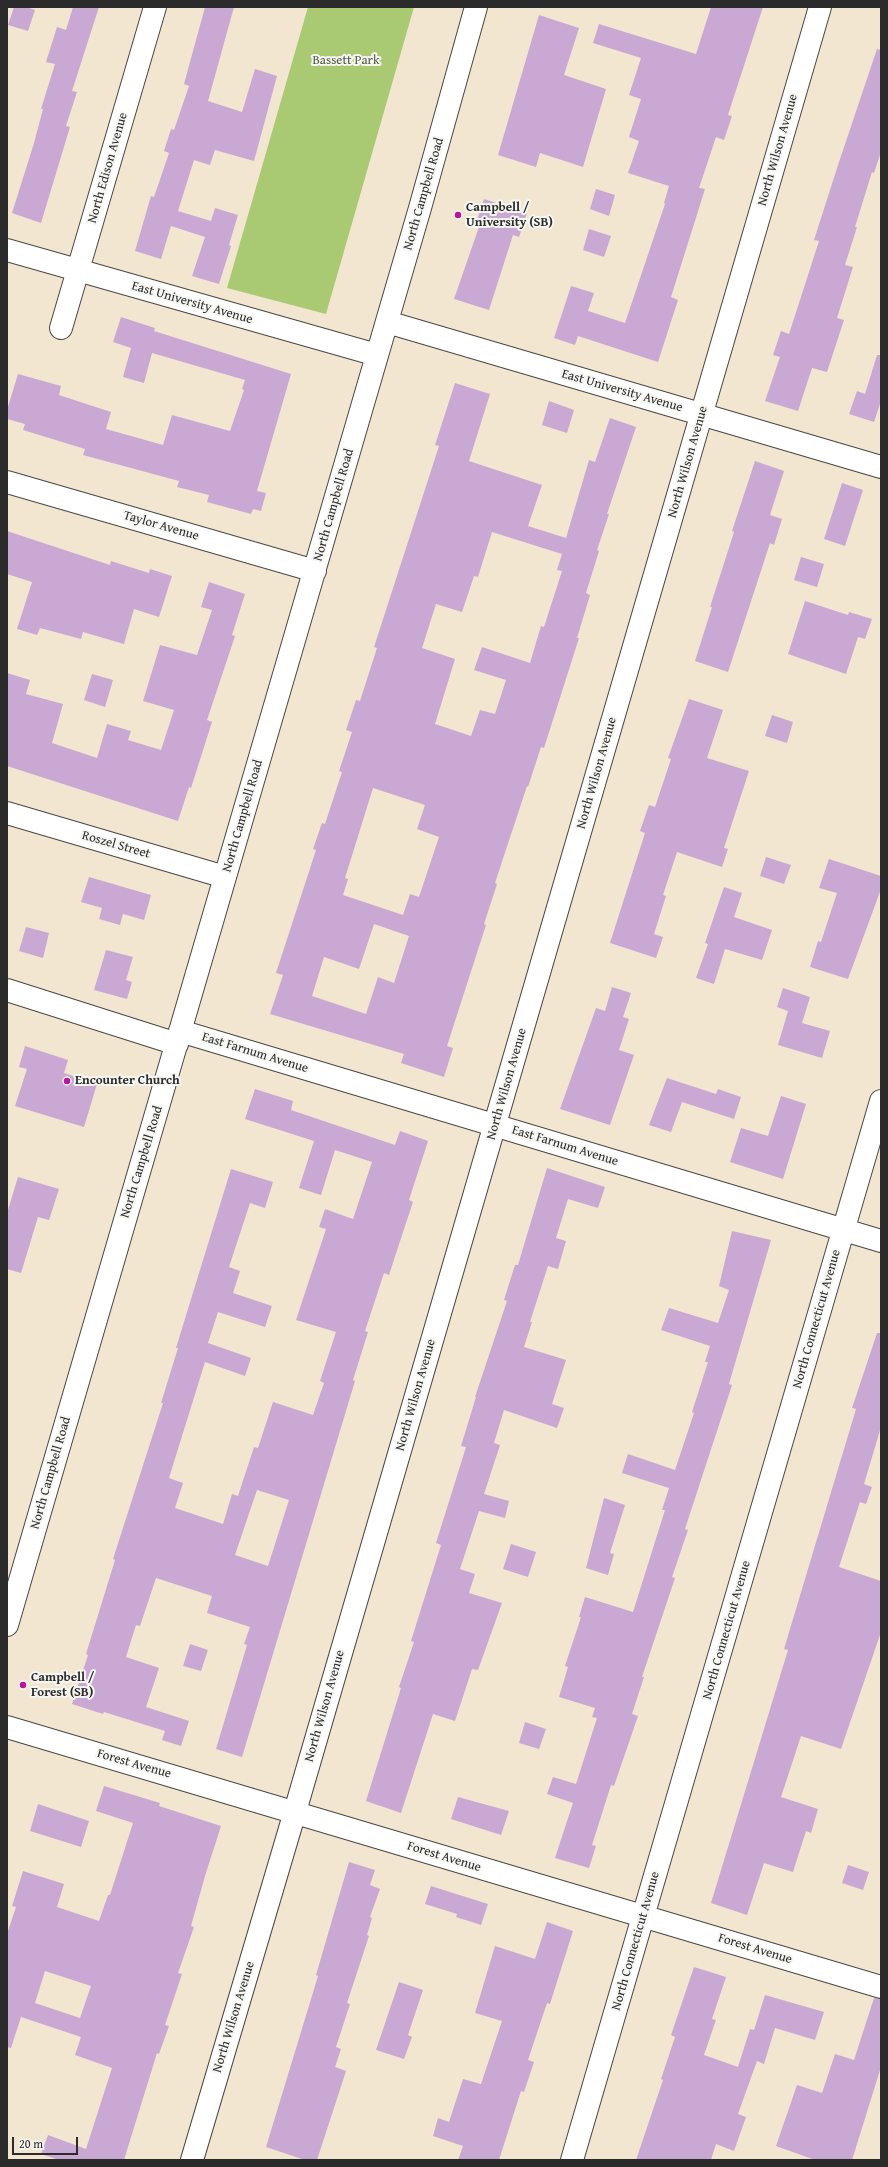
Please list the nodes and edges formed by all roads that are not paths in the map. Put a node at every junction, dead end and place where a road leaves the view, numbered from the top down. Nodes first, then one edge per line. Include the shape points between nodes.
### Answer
1 (155, 7) edge
2 (476, 7) edge
3 (820, 7) edge
4 (7, 250) edge
5 (79, 271) junction
6 (387, 322) junction
7 (61, 328) dead end
8 (377, 355) junction
9 (701, 414) junction
10 (881, 467) edge
11 (7, 482) edge
12 (314, 571) junction
13 (7, 813) edge
14 (225, 877) junction
15 (7, 990) edge
16 (179, 1037) junction
17 (881, 1101) edge
18 (495, 1125) junction
19 (843, 1229) junction
20 (881, 1241) edge
21 (7, 1625) edge
22 (7, 1727) edge
23 (294, 1813) junction
24 (643, 1916) junction
25 (881, 1987) edge
26 (192, 2160) edge
27 (572, 2160) edge

1 - 5 street, North Edison Avenue
2 - 6 street, North Campbell Road
3 - 9 street, North Wilson Avenue
4 - 5 street, East University Avenue
5 - 7 street, North Edison Avenue
5 - 8 street, East University Avenue
6 - 8 street, North Campbell Road
6 - 9 street, East University Avenue
8 - 12 street, North Campbell Road
9 - 10 street, East University Avenue
9 - 18 street, North Wilson Avenue
11 - 12 street, Taylor Avenue
12 - 14 street, North Campbell Road
13 - 14 street, Roszel Street
14 - 16 street, North Campbell Road
15 - 16 street, East Farnum Avenue
16 - 18 street, East Farnum Avenue
16 - 21 street, North Campbell Road
17 - 19 street, North Connecticut Avenue
18 - 19 street, East Farnum Avenue
18 - 23 street, North Wilson Avenue
19 - 20 street, East Farnum Avenue
19 - 24 street, North Connecticut Avenue
22 - 23 street, Forest Avenue
23 - 24 street, Forest Avenue
23 - 26 street, North Wilson Avenue
24 - 25 street, Forest Avenue
24 - 27 street, North Connecticut Avenue

